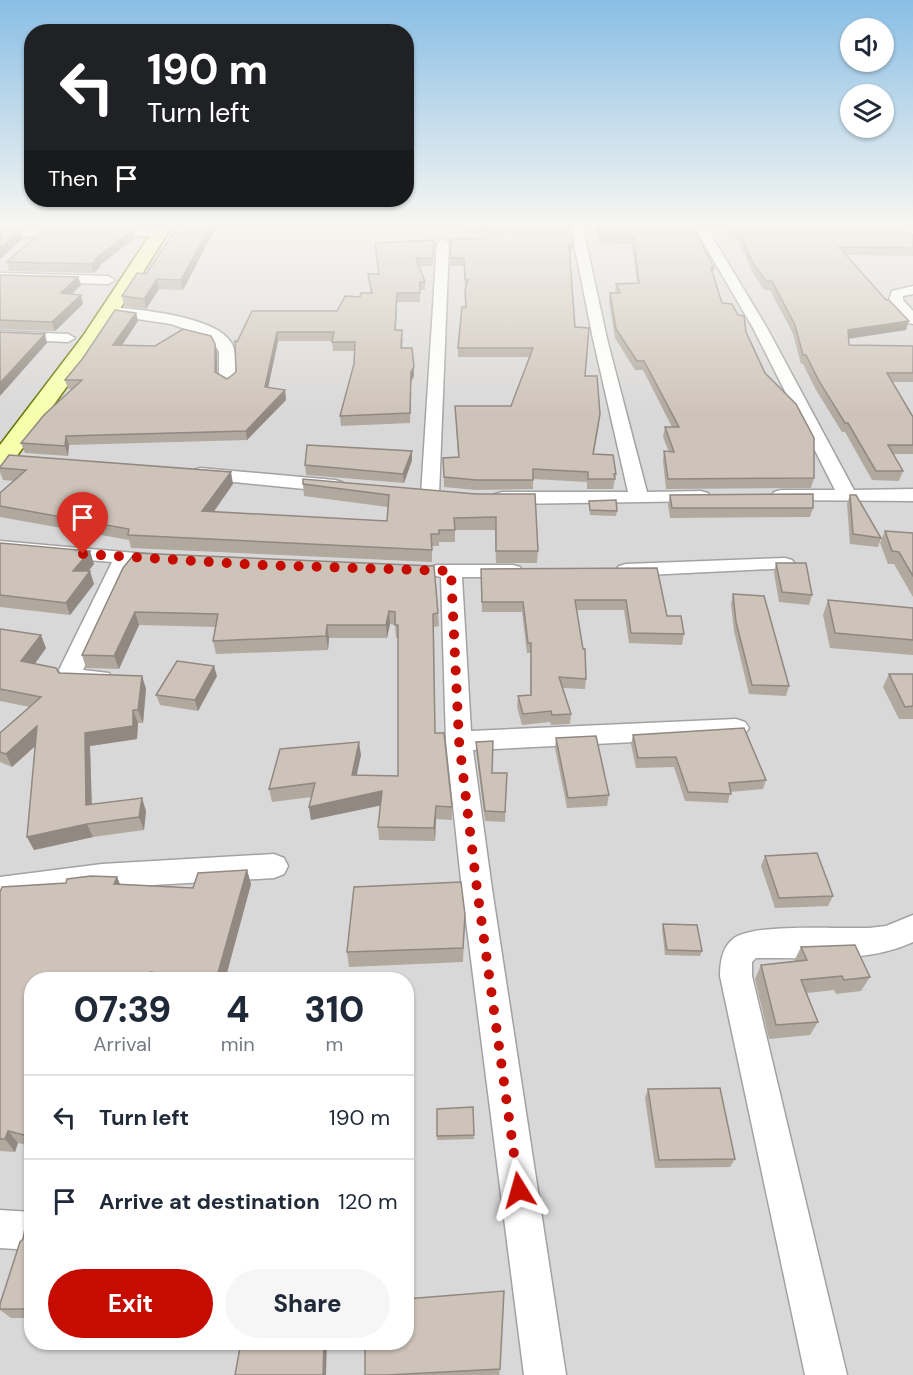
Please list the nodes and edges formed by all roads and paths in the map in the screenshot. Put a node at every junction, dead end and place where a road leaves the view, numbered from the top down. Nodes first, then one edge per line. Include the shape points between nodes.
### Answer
1 (103, 287) edge
2 (121, 287) edge
3 (441, 287) edge
4 (589, 287) edge
5 (736, 287) edge
6 (913, 290) edge
7 (108, 310) junction
8 (913, 320) edge
9 (0, 335) edge
10 (68, 338) junction
11 (54, 356) dead end
12 (227, 381) edge
13 (1, 460) edge
14 (25, 460) edge
15 (184, 473) edge
16 (348, 488) edge
17 (406, 493) edge
18 (430, 495) junction
19 (913, 495) edge
20 (453, 496) edge
21 (767, 496) edge
22 (848, 496) junction
23 (720, 497) edge
24 (487, 498) edge
25 (639, 498) junction
26 (0, 547) edge
27 (125, 557) junction
28 (181, 561) edge
29 (785, 564) edge
30 (417, 570) edge
31 (607, 570) edge
32 (451, 571) junction
33 (535, 571) edge
34 (118, 680) edge
35 (736, 728) edge
36 (459, 741) junction
37 (274, 867) dead end
38 (0, 889) edge
39 (913, 928) edge
40 (0, 1229) edge
41 (24, 1230) edge
42 (545, 1375) edge
43 (826, 1375) edge

1 - 10 main road
2 - 7 main road
3 - 18 street
4 - 25 street
5 - 22 street
6 - 8 street via 897,294 896,300
7 - 12 street via 155,315 221,339 225,344
7 - 13 main road via 91,339
9 - 10 street
10 - 11 main road
13 - 14 street
15 - 16 street
17 - 18 street
18 - 20 street
19 - 22 street
21 - 22 street
23 - 25 street
24 - 25 street
26 - 27 street
27 - 28 street
27 - 34 street via 71,670 73,678
29 - 31 street
30 - 32 street
32 - 33 street
32 - 36 street
35 - 36 street
36 - 42 street
37 - 38 street via 116,875
39 - 43 street via 869,942 752,944 739,950 735,960
40 - 41 street

